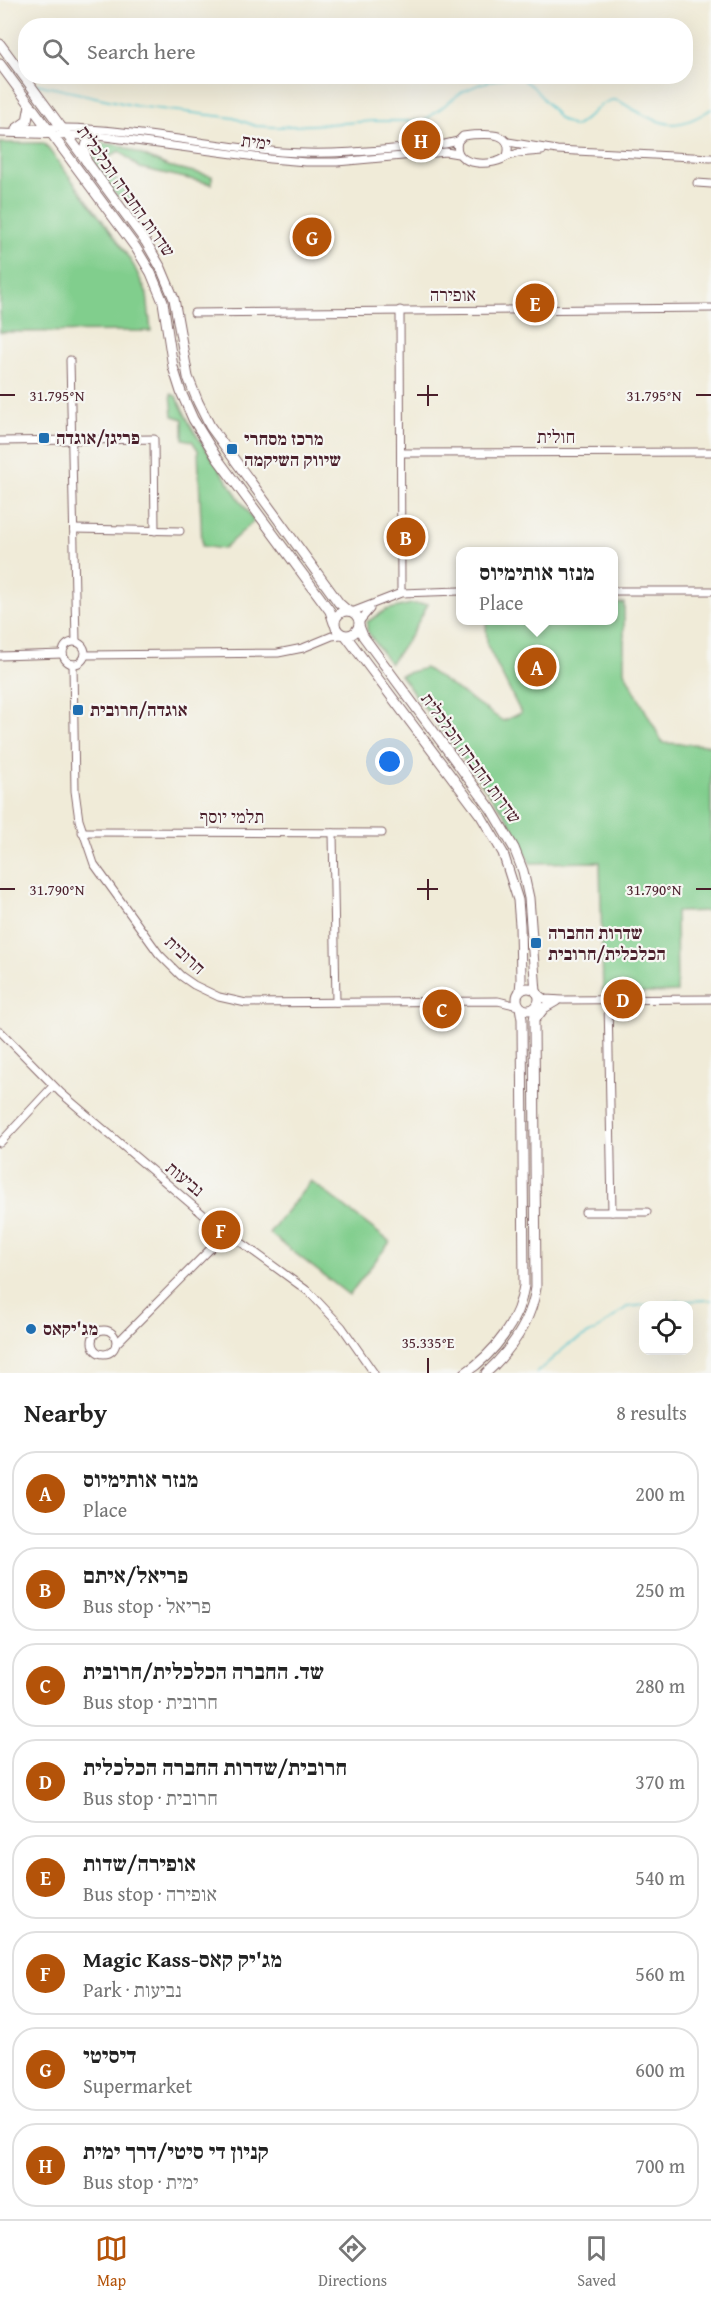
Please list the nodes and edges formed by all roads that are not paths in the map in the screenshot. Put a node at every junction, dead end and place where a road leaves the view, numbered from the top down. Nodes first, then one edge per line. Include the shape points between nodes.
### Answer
1 (0, 44) edge
2 (0, 64) edge
3 (18, 68) edge
4 (29, 84) edge
5 (30, 105) junction
6 (16, 129) junction
7 (49, 131) junction
8 (64, 131) junction
9 (0, 132) edge
10 (98, 136) junction
11 (458, 141) junction
12 (508, 142) junction
13 (557, 150) junction
14 (458, 154) junction
15 (506, 157) junction
16 (711, 158) edge
17 (86, 161) junction
18 (697, 183) dead end
19 (711, 183) edge
20 (711, 308) edge
21 (400, 310) junction
22 (194, 313) dead end
23 (70, 360) dead end
24 (71, 440) junction
25 (0, 441) edge
26 (711, 452) edge
27 (401, 453) junction
28 (74, 530) junction
29 (154, 531) junction
30 (180, 531) dead end
31 (456, 591) edge
32 (618, 591) edge
33 (711, 591) edge
34 (401, 592) junction
35 (379, 602) junction
36 (350, 612) junction
37 (359, 624) junction
38 (339, 630) junction
39 (76, 642) junction
40 (63, 654) junction
41 (85, 655) junction
42 (0, 656) edge
43 (73, 664) junction
44 (82, 832) junction
45 (333, 833) junction
46 (382, 833) dead end
47 (519, 992) junction
48 (537, 992) junction
49 (711, 999) edge
50 (608, 1000) junction
51 (498, 1001) junction
52 (560, 1001) junction
53 (336, 1002) junction
54 (519, 1006) junction
55 (537, 1006) junction
56 (534, 1028) junction
57 (0, 1031) edge
58 (53, 1086) junction
59 (0, 1143) edge
60 (585, 1212) dead end
61 (612, 1212) junction
62 (647, 1212) dead end
63 (226, 1233) junction
64 (135, 1325) junction
65 (109, 1331) junction
66 (116, 1344) junction
67 (374, 1373) edge
68 (465, 1373) edge
69 (486, 1373) edge

1 - 3 main road, שדרות החברה הכלכלית
2 - 5 main road, שדרות החברה הכלכלית
4 - 8 main road, שדרות החברה הכלכלית
5 - 6 main road via 27,121
5 - 7 main road, שדרות החברה הכלכלית
6 - 7 street
6 - 9 street
7 - 8 street
7 - 9 street
7 - 38 main road, שדרות החברה הכלכלית via 151,273 165,311 177,381 200,432 330,611
8 - 10 street, ימית
8 - 11 street, ימית via 122,131 313,153 363,152
8 - 17 main road, שדרות החברה הכלכלית
10 - 14 street, ימית via 306,162
10 - 17 main road via 87,143
11 - 12 street, ימית via 466,135 492,135
11 - 14 street
12 - 13 street
12 - 15 street
13 - 15 street
13 - 16 street
14 - 15 street, ימית via 468,161 498,161
17 - 36 main road, שדרות החברה הכלכלית via 139,231 161,268 177,309 188,377 210,426 339,603
18 - 19 street
20 - 21 street, אופירה
21 - 22 street, אופירה
21 - 27 street
23 - 24 street
24 - 25 street
24 - 28 street
24 - 29 street via 154,439
26 - 27 street, חולית
27 - 34 street
28 - 29 street
28 - 39 street
29 - 30 street
31 - 34 street
32 - 33 street
34 - 35 street
35 - 36 street
35 - 37 street via 364,613
36 - 37 main road, שדרות החברה הכלכלית
36 - 38 main road via 337,615
37 - 38 main road via 353,634
37 - 48 main road, שדרות החברה הכלכלית via 363,636 490,809 514,848 530,904
38 - 41 street via 303,648 278,653
38 - 47 main road, שדרות החברה הכלכלית via 477,811 503,853 519,912
39 - 40 street via 67,645
39 - 41 street via 82,645
40 - 42 street
40 - 43 street
41 - 43 street via 80,663
43 - 44 street, חרובית via 75,791
44 - 45 street, תלמי יוסף
44 - 53 street, חרובית via 89,854 108,885 159,954 194,985 219,997 246,1003
45 - 46 street, תלמי יוסף
45 - 53 street
47 - 48 main road via 530,988
47 - 51 street, חרובית
47 - 54 main road
48 - 52 street via 545,999
48 - 55 main road
49 - 50 street
50 - 52 street
50 - 61 street
51 - 53 street, חרובית
51 - 54 street, חרובית
52 - 55 street
52 - 56 main road via 540,1011
54 - 55 main road via 526,1011
54 - 68 main road via 524,1287 506,1332
55 - 56 main road
56 - 69 main road via 536,1288 523,1327
57 - 58 street, נביעות
58 - 59 street
58 - 63 street, נביעות
60 - 61 street
61 - 62 street
63 - 64 street
63 - 67 street, נביעות via 309,1292 342,1327
64 - 65 street
64 - 66 street
65 - 66 street
65 - 66 street via 97,1332 92,1346 105,1354

